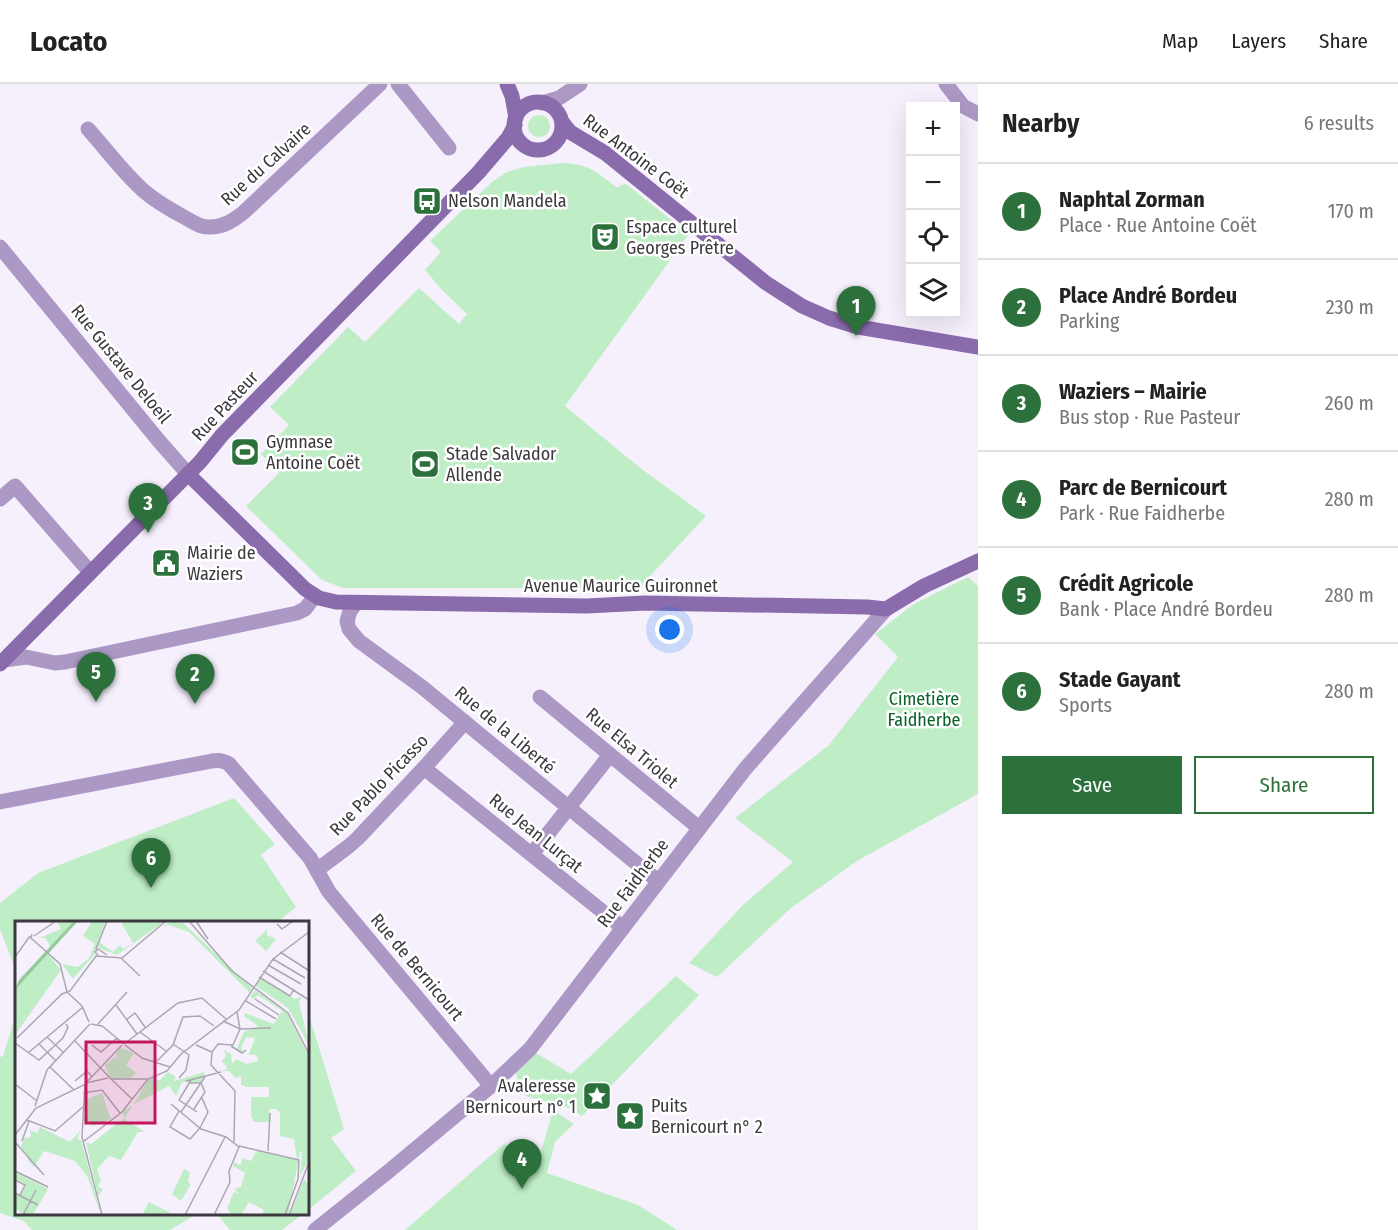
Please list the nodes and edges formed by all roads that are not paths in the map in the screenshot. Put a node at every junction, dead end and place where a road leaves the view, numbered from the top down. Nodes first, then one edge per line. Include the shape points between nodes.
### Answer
1 (380, 84) edge
2 (398, 84) edge
3 (507, 84) edge
4 (514, 84) edge
5 (946, 84) edge
6 (579, 85) edge
7 (540, 103) junction
8 (978, 114) edge
9 (561, 119) junction
10 (515, 122) junction
11 (88, 129) dead end
12 (450, 148) dead end
13 (530, 149) junction
14 (478, 173) junction
15 (0, 247) edge
16 (978, 347) edge
17 (188, 474) junction
18 (0, 499) edge
19 (978, 561) edge
20 (90, 572) junction
21 (315, 596) junction
22 (356, 603) junction
23 (886, 609) junction
24 (2, 662) edge
25 (540, 697) dead end
26 (465, 722) junction
27 (610, 755) junction
28 (424, 768) junction
29 (0, 802) edge
30 (568, 808) junction
31 (699, 828) junction
32 (532, 854) junction
33 (317, 870) junction
34 (658, 881) junction
35 (623, 928) junction
36 (491, 1086) junction
37 (315, 1230) edge

1 - 11 street, Rue du Calvaire via 244,212 216,227 194,223 151,196
2 - 12 street
3 - 10 street
4 - 7 street
5 - 8 street via 963,106
6 - 7 street via 559,98
6 - 9 street via 564,104
7 - 9 street via 552,107
7 - 10 street via 525,107
9 - 13 street via 561,134 552,146
9 - 16 street, Rue Antoine Coët via 570,132 605,153 766,283 802,306 858,327
10 - 13 street via 519,140
10 - 14 street, Rue Pasteur via 508,138
13 - 14 street, Rue Pasteur via 508,151
14 - 17 street, Rue Pasteur
15 - 17 street, Rue Gustave Deloeil
17 - 20 street, Rue Pasteur
17 - 21 street, Rue Gustave Deloeil
18 - 20 street via 15,486
19 - 23 street, Rue Faidherbe
20 - 24 street, Rue Pasteur
21 - 22 street, Rue Gustave Deloeil
21 - 24 street via 300,612 250,623 65,662 30,657
22 - 23 street, Avenue Maurice Guironnet via 645,603
22 - 26 street, Rue de la Liberté via 347,621 355,638
23 - 31 street, Rue Faidherbe via 744,769
25 - 27 street, Rue Elsa Triolet
26 - 28 street, Rue Pablo Picasso
26 - 30 street, Rue de la Liberté
27 - 30 street
27 - 31 street, Rue Elsa Triolet
28 - 32 street, Rue Jean Lurçat
28 - 33 street, Rue Pablo Picasso via 349,846
29 - 33 street, Rue de Bernicourt via 222,760
30 - 32 street
30 - 34 street, Rue de la Liberté
31 - 34 street, Rue Faidherbe
32 - 35 street, Rue Jean Lurçat
33 - 36 street, Rue de Bernicourt via 329,892
34 - 35 street, Rue Faidherbe
35 - 36 street, Rue Faidherbe via 537,1041
36 - 37 street, Rue Faidherbe

